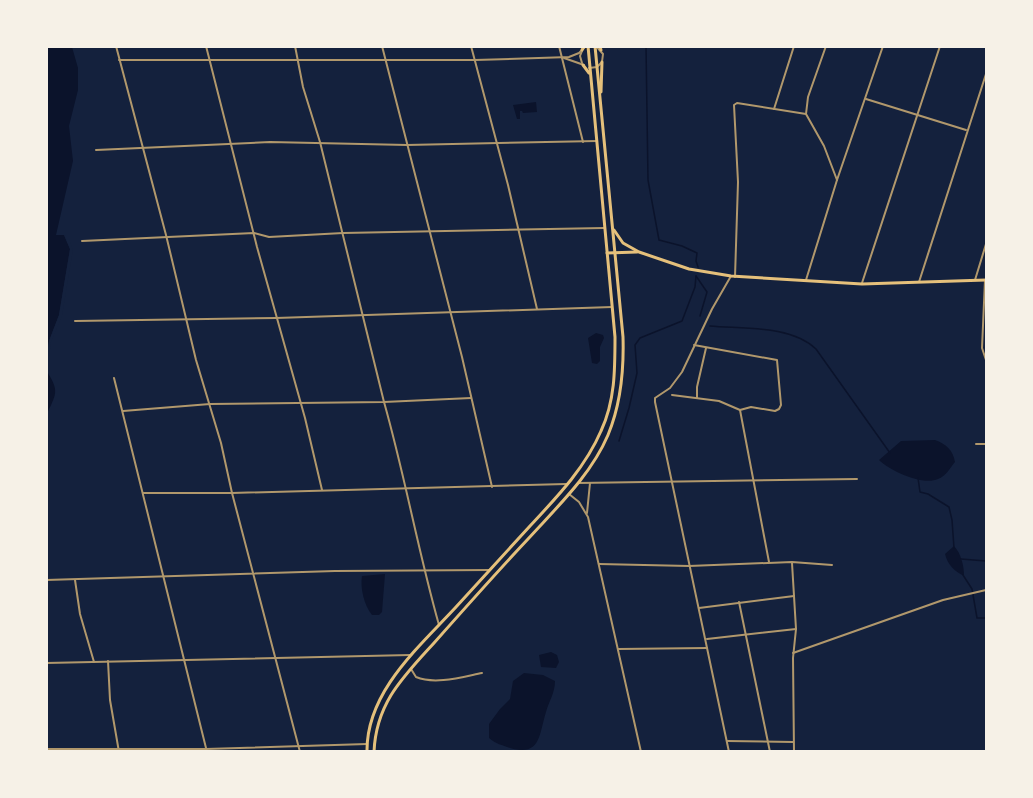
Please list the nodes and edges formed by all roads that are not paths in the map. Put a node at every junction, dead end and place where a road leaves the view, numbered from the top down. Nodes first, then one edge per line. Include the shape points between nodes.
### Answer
1 (116, 46) edge
2 (206, 46) edge
3 (295, 46) edge
4 (382, 46) edge
5 (471, 46) edge
6 (559, 46) edge
7 (794, 46) edge
8 (826, 46) edge
9 (883, 46) edge
10 (940, 46) edge
11 (585, 47) edge
12 (598, 47) edge
13 (561, 57) junction
14 (210, 59) junction
15 (298, 59) junction
16 (119, 60) junction
17 (385, 60) junction
18 (474, 60) junction
19 (602, 62) junction
20 (583, 65) junction
21 (597, 67) junction
22 (590, 68) junction
23 (987, 74) edge
24 (591, 78) junction
25 (985, 82) edge
26 (866, 99) junction
27 (601, 100) junction
28 (774, 110) junction
29 (806, 114) junction
30 (917, 114) junction
31 (967, 131) junction
32 (598, 141) junction
33 (320, 142) junction
34 (496, 142) junction
35 (583, 142) junction
36 (231, 145) junction
37 (407, 145) junction
38 (143, 147) junction
39 (96, 150) dead end
40 (837, 180) junction
41 (604, 228) junction
42 (613, 229) junction
43 (518, 231) junction
44 (254, 232) junction
45 (430, 232) junction
46 (342, 233) junction
47 (166, 235) junction
48 (82, 241) dead end
49 (987, 244) edge
50 (607, 252) junction
51 (615, 252) junction
52 (629, 252) junction
53 (639, 252) junction
54 (616, 261) junction
55 (733, 276) junction
56 (975, 280) junction
57 (986, 280) edge
58 (806, 281) junction
59 (919, 282) junction
60 (862, 284) junction
61 (613, 307) junction
62 (537, 309) junction
63 (449, 312) junction
64 (363, 316) junction
65 (276, 318) junction
66 (187, 319) junction
67 (75, 321) dead end
68 (694, 345) junction
69 (706, 348) junction
70 (987, 360) edge
71 (114, 378) dead end
72 (672, 395) dead end
73 (471, 398) junction
74 (697, 398) junction
75 (384, 402) junction
76 (299, 403) junction
77 (210, 404) junction
78 (740, 410) junction
79 (122, 411) junction
80 (976, 444) dead end
81 (987, 444) edge
82 (857, 479) dead end
83 (754, 480) junction
84 (672, 482) junction
85 (578, 483) junction
86 (590, 483) junction
87 (568, 484) junction
88 (492, 487) junction
89 (407, 489) junction
90 (322, 490) junction
91 (143, 493) junction
92 (232, 493) junction
93 (569, 494) junction
94 (587, 513) junction
95 (769, 562) junction
96 (792, 562) junction
97 (599, 564) junction
98 (832, 565) dead end
99 (689, 566) junction
100 (491, 570) junction
101 (424, 571) junction
102 (254, 573) junction
103 (164, 575) junction
104 (75, 579) junction
105 (46, 580) edge
106 (987, 590) edge
107 (794, 596) junction
108 (740, 602) junction
109 (698, 608) junction
110 (439, 625) junction
111 (796, 629) junction
112 (747, 634) junction
113 (705, 639) junction
114 (707, 648) junction
115 (618, 650) junction
116 (793, 653) junction
117 (411, 655) junction
118 (277, 658) junction
119 (184, 660) junction
120 (108, 661) junction
121 (94, 662) junction
122 (46, 663) edge
123 (411, 669) junction
124 (482, 673) dead end
125 (727, 741) junction
126 (768, 741) junction
127 (793, 742) junction
128 (367, 744) junction
129 (298, 745) junction
130 (46, 750) edge
131 (119, 750) edge
132 (207, 750) edge
133 (300, 752) edge
134 (367, 752) edge
135 (374, 752) edge
136 (641, 752) edge
137 (729, 752) edge
138 (770, 752) edge
139 (794, 752) edge

1 - 16 street
2 - 14 street
3 - 15 street
4 - 17 street
5 - 18 street
6 - 13 street
7 - 28 street
8 - 29 street
9 - 26 street
10 - 30 street
11 - 13 street
11 - 20 street via 580,59
11 - 22 main road
12 - 19 street
12 - 21 main road
13 - 18 street
13 - 20 street
13 - 35 street
14 - 15 street
14 - 16 street
14 - 36 street
15 - 17 street
15 - 33 street
16 - 38 street
17 - 18 street
17 - 37 street
18 - 34 street
19 - 21 street
19 - 27 main road
20 - 22 street
20 - 24 main road
21 - 22 street
21 - 27 main road
22 - 24 main road
23 - 25 street
24 - 32 main road
25 - 31 street
26 - 30 street
26 - 40 street
27 - 42 main road
28 - 29 street
28 - 55 street via 734,105 738,182
29 - 40 street
30 - 31 street
30 - 60 street
31 - 59 street
32 - 35 street
32 - 41 main road
33 - 36 street
33 - 37 street
33 - 46 street
34 - 35 street
34 - 37 street
34 - 43 street
36 - 38 street
36 - 44 street
37 - 45 street
38 - 39 street
38 - 47 street
40 - 58 street
41 - 43 street
41 - 50 main road
42 - 51 main road
42 - 53 main road via 623,243
43 - 45 street
43 - 62 street
44 - 46 street via 269,237
44 - 47 street
44 - 65 street
45 - 46 street
45 - 63 street
46 - 64 street
47 - 48 street
47 - 66 street
49 - 56 street
50 - 51 main road
50 - 61 main road
51 - 52 main road
51 - 54 main road
52 - 53 main road
52 - 54 main road
53 - 55 main road via 689,268
54 - 85 main road via 623,337 620,391 608,435
55 - 58 main road
55 - 68 street
56 - 57 main road
56 - 59 main road
57 - 70 street via 982,348
58 - 60 main road
59 - 60 main road
61 - 62 street
61 - 87 main road via 615,379 609,411 591,453
62 - 63 street
63 - 64 street
63 - 73 street
64 - 65 street
64 - 75 street
65 - 66 street
65 - 76 street
66 - 67 street
66 - 77 street
68 - 69 street
68 - 84 street via 682,372 670,388 655,398
69 - 74 street
69 - 78 street via 777,360 779,409
71 - 79 street
72 - 74 street
73 - 75 street
73 - 88 street
74 - 78 street via 719,401
75 - 76 street
75 - 89 street
76 - 77 street
76 - 90 street
77 - 79 street
77 - 92 street
78 - 83 street
79 - 91 street
80 - 81 street
82 - 83 street
83 - 84 street
83 - 95 street
84 - 86 street
84 - 99 street
85 - 86 street
85 - 93 main road
86 - 94 street
87 - 88 street
87 - 100 main road
88 - 89 street
89 - 90 street
89 - 101 street
90 - 92 street
91 - 92 street
91 - 103 street
92 - 102 street
93 - 94 street
93 - 123 main road
94 - 97 street
95 - 96 street
95 - 99 street
96 - 98 street
96 - 107 street
97 - 99 street
97 - 115 street
99 - 109 street
100 - 101 street
100 - 110 main road
101 - 102 street
101 - 110 street
102 - 103 street
102 - 118 street
103 - 104 street
103 - 119 street
104 - 105 street
104 - 121 street
106 - 116 street via 943,600
107 - 108 street
107 - 111 street
108 - 109 street
108 - 112 street
109 - 113 street
110 - 117 main road
111 - 112 street
111 - 116 street
112 - 113 street
112 - 126 street
113 - 114 street
114 - 115 street
114 - 125 street
115 - 136 street
116 - 127 street
117 - 118 street
117 - 128 main road via 376,709
118 - 119 street
118 - 129 street
119 - 120 street
119 - 132 street
120 - 121 street
120 - 131 street
121 - 122 street
123 - 124 street via 416,677 431,679
123 - 135 main road via 384,706
125 - 126 street
125 - 137 street
126 - 127 street
126 - 138 street
127 - 139 street
128 - 129 street
128 - 134 main road
129 - 132 street
129 - 133 street
130 - 131 street
131 - 132 street

